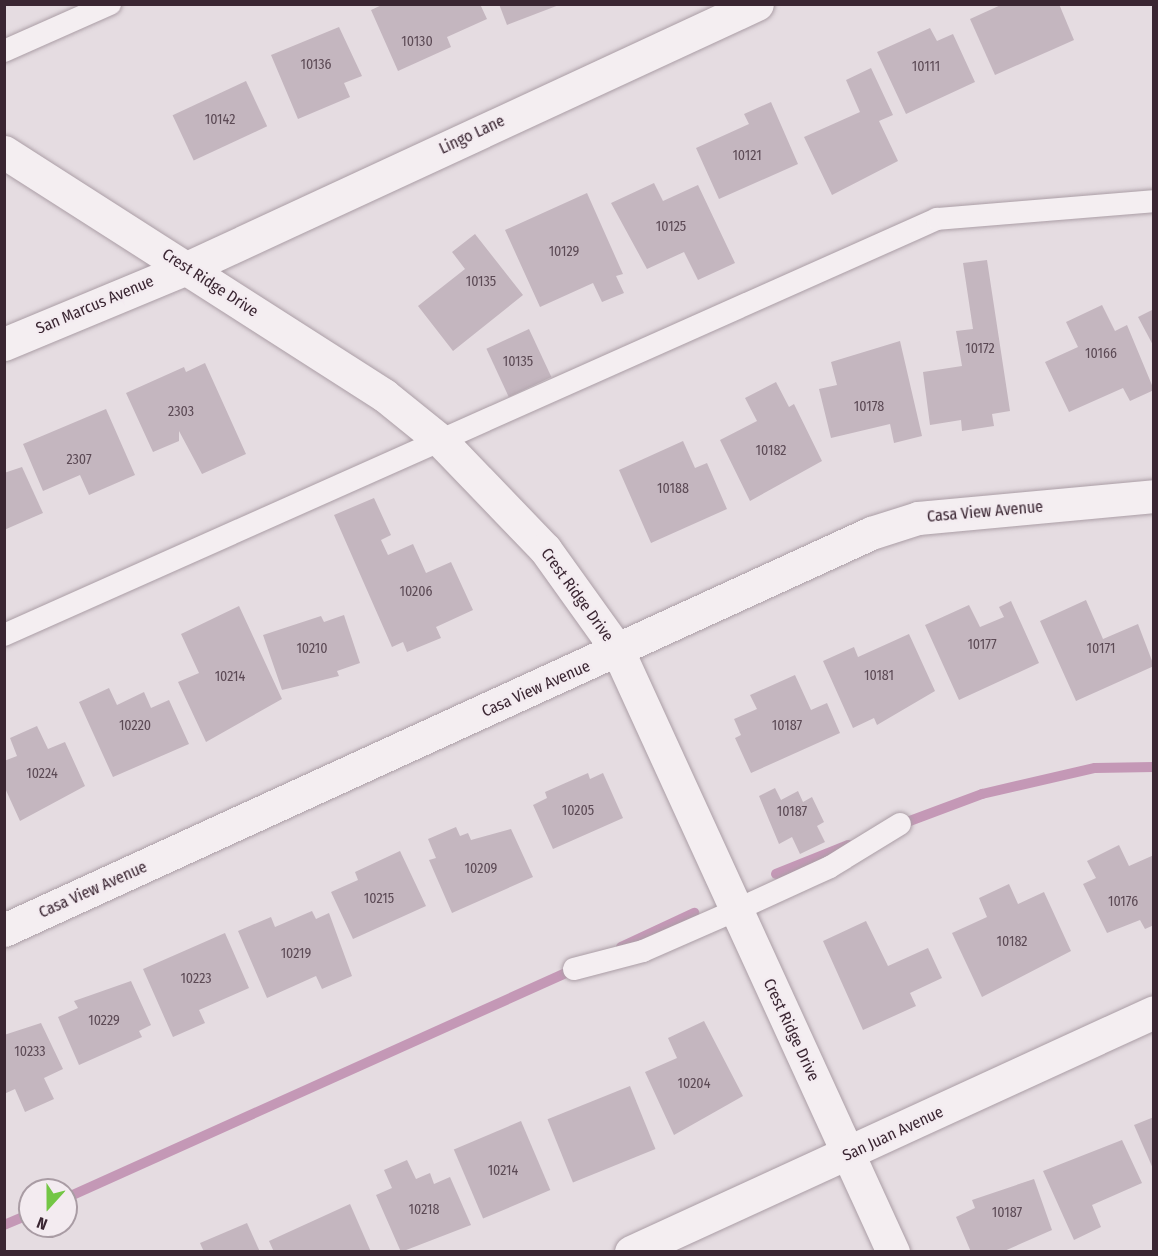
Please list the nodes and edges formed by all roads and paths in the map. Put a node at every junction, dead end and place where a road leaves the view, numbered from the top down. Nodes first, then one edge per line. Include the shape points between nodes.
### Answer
1 (110, 4) edge
2 (757, 4) edge
3 (698, 16) edge
4 (4, 51) edge
5 (4, 152) edge
6 (1154, 201) edge
7 (187, 268) junction
8 (4, 344) edge
9 (441, 441) junction
10 (1154, 496) edge
11 (4, 635) edge
12 (618, 651) junction
13 (900, 824) dead end
14 (734, 911) junction
15 (4, 930) edge
16 (574, 969) dead end
17 (1154, 1012) edge
18 (850, 1155) junction
19 (631, 1251) edge
20 (893, 1251) edge

1 - 4 lane
2 - 3 street, Lingo Lane
3 - 7 street, Lingo Lane
5 - 7 street, Crest Ridge Drive
6 - 9 lane via 937,219
7 - 8 street, San Marcus Avenue
7 - 9 street, Crest Ridge Drive via 384,395
9 - 11 lane
9 - 12 street, Crest Ridge Drive via 545,549
10 - 12 street, Casa View Avenue via 918,518 871,533
12 - 14 street, Crest Ridge Drive
12 - 15 street, Casa View Avenue
13 - 14 lane via 830,867
14 - 16 lane via 643,951
14 - 18 street, Crest Ridge Drive
17 - 18 street, San Juan Avenue
18 - 19 street, San Juan Avenue
18 - 20 street, Crest Ridge Drive

